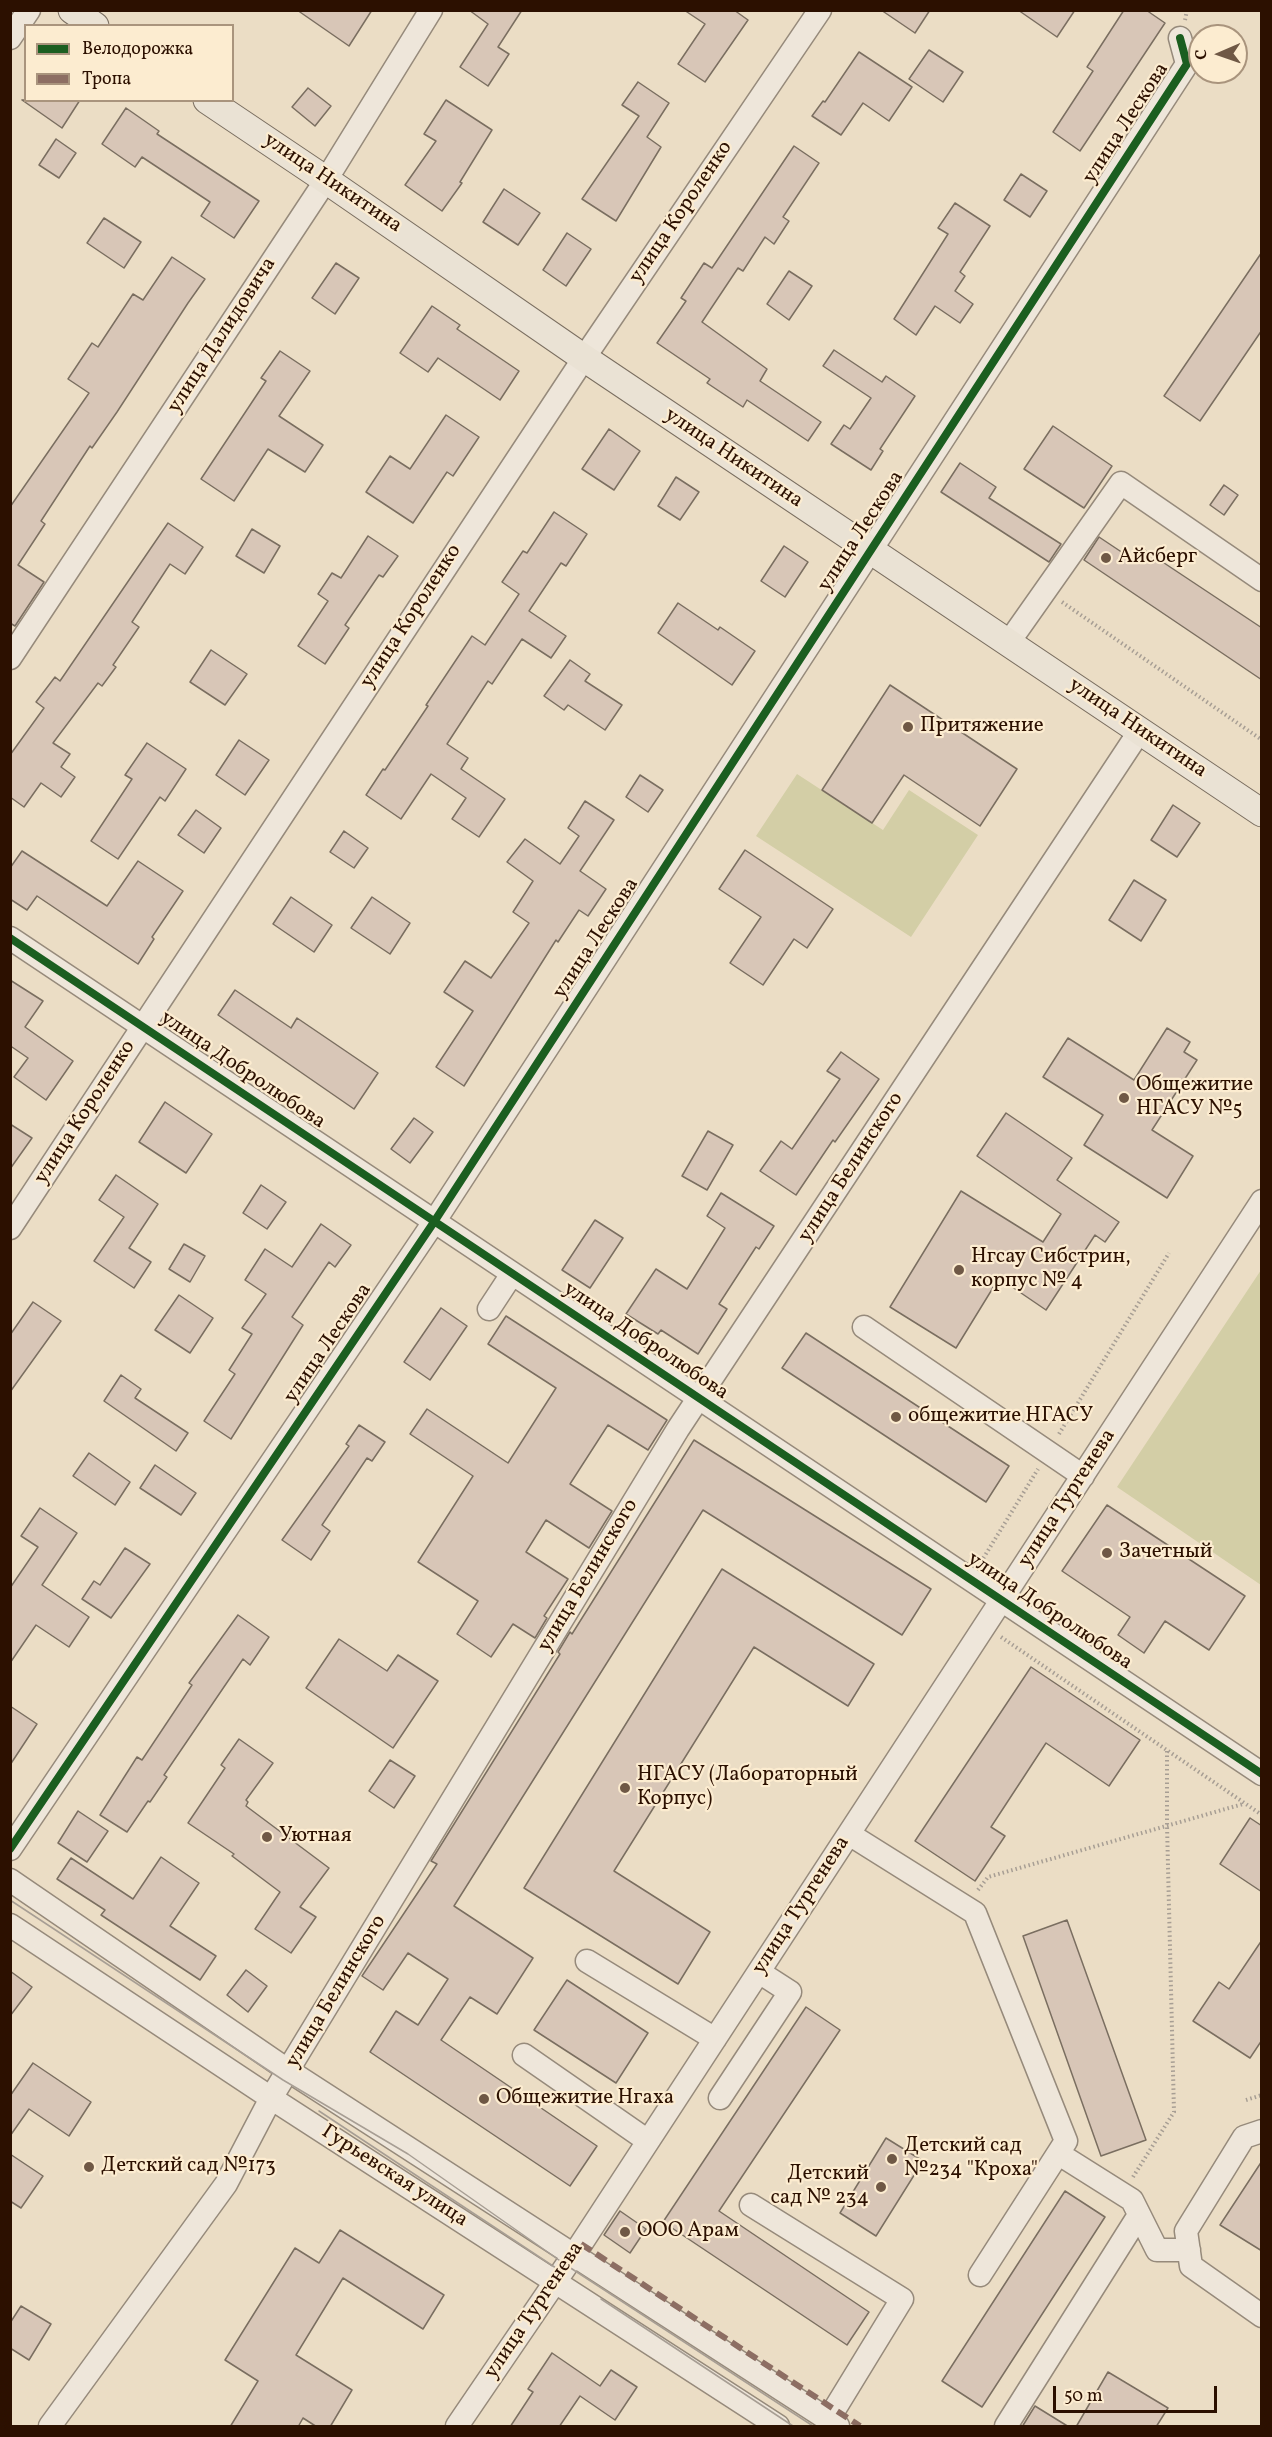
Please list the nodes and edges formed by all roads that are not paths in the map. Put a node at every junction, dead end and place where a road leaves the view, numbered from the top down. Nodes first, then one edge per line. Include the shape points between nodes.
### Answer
1 (29, 10) edge
2 (72, 10) edge
3 (432, 10) edge
4 (820, 10) edge
5 (92, 24) edge
6 (10, 38) edge
7 (1180, 38) dead end
8 (210, 102) edge
9 (326, 180) junction
10 (584, 358) junction
11 (871, 552) junction
12 (1262, 580) edge
13 (1009, 642) junction
14 (10, 658) edge
15 (1139, 732) junction
16 (1262, 813) edge
17 (10, 938) edge
18 (142, 1027) junction
19 (1262, 1201) edge
20 (434, 1222) junction
21 (10, 1228) edge
22 (512, 1274) junction
23 (489, 1309) dead end
24 (864, 1327) dead end
25 (699, 1400) junction
26 (1083, 1476) junction
27 (1001, 1602) junction
28 (1262, 1774) edge
29 (849, 1834) junction
30 (10, 1849) edge
31 (10, 1880) edge
32 (10, 1925) edge
33 (587, 1961) dead end
34 (759, 1972) junction
35 (715, 2039) junction
36 (524, 2055) dead end
37 (289, 2071) junction
38 (271, 2098) junction
39 (720, 2098) dead end
40 (1262, 2131) edge
41 (648, 2141) junction
42 (1059, 2154) junction
43 (751, 2205) dead end
44 (1139, 2215) junction
45 (1189, 2250) junction
46 (573, 2256) junction
47 (980, 2275) dead end
48 (556, 2281) junction
49 (1262, 2316) edge
50 (833, 2423) edge
51 (50, 2427) edge
52 (457, 2427) edge
53 (778, 2427) edge
54 (1005, 2427) edge

1 - 6 street
2 - 5 main road
3 - 9 street, улица Далидовича
4 - 10 street, улица Короленко
7 - 11 street, улица Лескова via 1187,64
8 - 9 main road, улица Никитина
9 - 10 main road, улица Никитина
9 - 14 street, улица Далидовича
10 - 11 main road, улица Никитина
10 - 18 street, улица Короленко
11 - 13 main road, улица Никитина
11 - 20 street, улица Лескова
12 - 13 street via 1121,483
13 - 15 main road, улица Никитина
15 - 16 main road, улица Никитина
15 - 25 street, улица Белинского
17 - 18 street, улица Добролюбова
18 - 20 street, улица Добролюбова
18 - 21 street, улица Короленко
19 - 26 street, улица Тургенева
20 - 22 street, улица Добролюбова
20 - 30 street, улица Лескова
22 - 23 street
22 - 25 street, улица Добролюбова
24 - 26 street
25 - 27 street, улица Добролюбова
25 - 37 street, улица Белинского
26 - 27 street, улица Тургенева
27 - 28 street, улица Добролюбова
27 - 29 street, улица Тургенева
29 - 34 street, улица Тургенева
29 - 42 street via 975,1914 1066,2141
31 - 37 street, Гурьевская улица
32 - 38 street, Гурьевская улица
33 - 35 street
34 - 35 street, улица Тургенева
34 - 39 street via 790,1992
35 - 41 street, улица Тургенева
36 - 41 street
37 - 38 street, улица Белинского
37 - 46 street, Гурьевская улица
38 - 48 street, Гурьевская улица
38 - 51 street, улица Белинского via 226,2184
40 - 45 street via 1244,2137 1186,2231
41 - 46 street, улица Тургенева
42 - 44 street via 1132,2200
42 - 47 street
43 - 50 street via 902,2299
44 - 45 street via 1157,2250
44 - 54 street
45 - 49 street via 1191,2266
46 - 48 street, улица Тургенева
46 - 50 street, Гурьевская улица
48 - 52 street, улица Тургенева
48 - 53 street, Гурьевская улица

